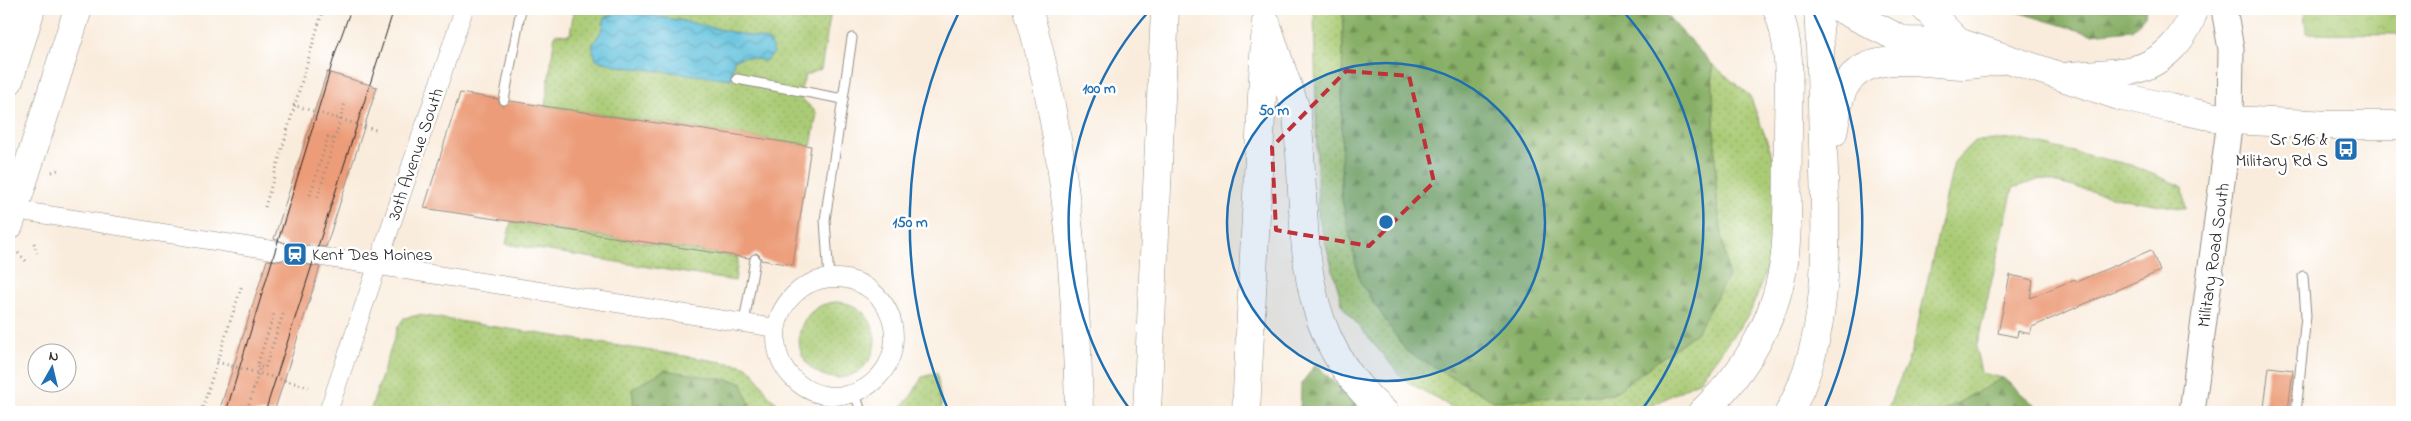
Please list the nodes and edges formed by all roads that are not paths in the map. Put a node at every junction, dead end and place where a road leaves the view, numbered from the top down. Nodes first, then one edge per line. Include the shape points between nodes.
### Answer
1 (31, 9) edge
2 (78, 9) edge
3 (464, 9) edge
4 (521, 9) edge
5 (1028, 9) edge
6 (1165, 9) edge
7 (1778, 9) edge
8 (1818, 9) edge
9 (1840, 9) edge
10 (1926, 9) edge
11 (2194, 9) edge
12 (2224, 9) edge
13 (1266, 16) edge
14 (852, 38) dead end
15 (1958, 42) junction
16 (2007, 59) junction
17 (2060, 77) junction
18 (737, 79) dead end
19 (9, 80) edge
20 (843, 99) junction
21 (504, 100) dead end
22 (2230, 120) junction
23 (2402, 125) edge
24 (1824, 182) junction
25 (10, 215) edge
26 (279, 251) tunnel mouth
27 (310, 255) tunnel mouth
28 (755, 259) dead end
29 (377, 266) junction
30 (2303, 276) dead end
31 (829, 279) junction
32 (744, 323) junction
33 (776, 328) junction
34 (855, 393) junction
35 (328, 412) edge
36 (861, 412) edge
37 (1079, 412) edge
38 (1147, 412) edge
39 (1246, 412) edge
40 (1384, 412) edge
41 (1702, 412) edge
42 (1789, 412) edge
43 (2192, 412) edge
44 (2296, 412) edge

1 - 19 main road
2 - 25 main road
3 - 29 street, 30th Avenue South
4 - 21 lane
5 - 37 main road via 1053,112 1069,224
6 - 38 main road
7 - 41 main road via 1784,23 1789,79 1785,254 1768,319 1750,356 1723,392
8 - 24 main road
9 - 15 main road via 1904,41
10 - 15 main road
11 - 17 main road via 2183,35 2150,63 2134,70
12 - 22 main road, Military Road South via 2232,49
13 - 39 main road
13 - 40 main road via 1296,114 1304,250 1310,288 1335,353
14 - 20 lane
15 - 16 main road
16 - 17 main road
16 - 24 main road via 1965,65 1885,61 1862,70 1843,91
17 - 22 main road via 2119,96
18 - 20 lane
20 - 31 lane via 825,220
22 - 23 main road
22 - 43 main road, Military Road South
24 - 42 main road via 1823,283 1817,330 1805,374
25 - 26 street
27 - 29 street
28 - 32 lane
29 - 32 street
29 - 35 street, 30th Avenue South
30 - 44 lane via 2306,316
31 - 33 street via 801,288 786,302
31 - 34 street via 840,278 860,284 876,295 888,312 894,331 892,352 884,370 871,384
32 - 33 street
33 - 34 street via 779,358 788,374 801,386 818,394 837,396
34 - 36 lane

